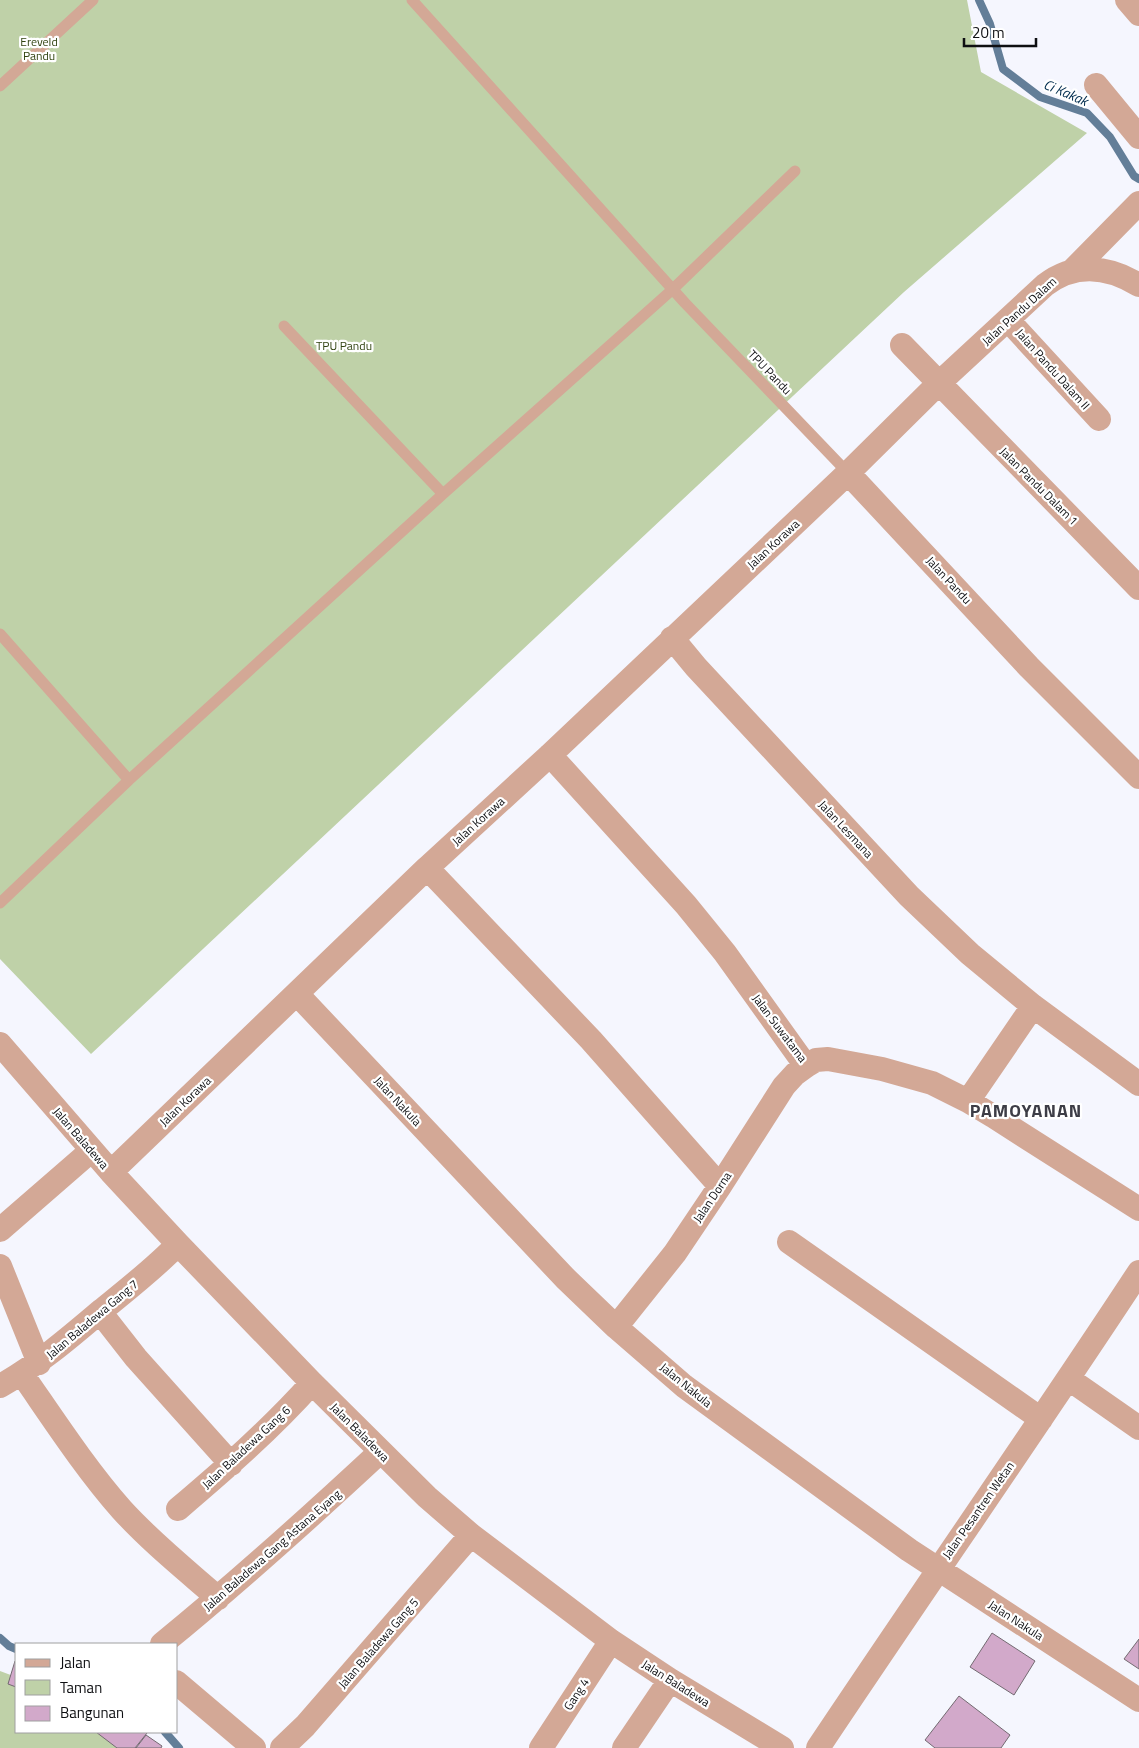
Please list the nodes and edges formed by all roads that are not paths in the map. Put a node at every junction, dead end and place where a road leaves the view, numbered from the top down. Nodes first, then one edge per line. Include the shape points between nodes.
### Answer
1 (92, 0) edge
2 (412, 0) edge
3 (1127, 0) edge
4 (1139, 14) edge
5 (1096, 85) dead end
6 (0, 86) edge
7 (1139, 137) edge
8 (795, 170) dead end
9 (1139, 203) edge
10 (1073, 270) junction
11 (1139, 285) edge
12 (673, 289) junction
13 (1008, 320) junction
14 (284, 326) dead end
15 (902, 345) dead end
16 (938, 384) junction
17 (1099, 419) dead end
18 (848, 474) junction
19 (442, 494) junction
20 (1139, 588) edge
21 (0, 634) edge
22 (672, 638) junction
23 (550, 755) junction
24 (1139, 777) edge
25 (129, 780) junction
26 (427, 868) junction
27 (0, 903) edge
28 (297, 994) junction
29 (1033, 1006) junction
30 (0, 1044) edge
31 (806, 1066) junction
32 (1139, 1084) edge
33 (968, 1101) junction
34 (92, 1150) junction
35 (111, 1172) junction
36 (720, 1186) junction
37 (1139, 1209) edge
38 (0, 1230) edge
39 (789, 1242) dead end
40 (178, 1244) junction
41 (0, 1266) edge
42 (1139, 1272) edge
43 (100, 1312) junction
44 (616, 1327) junction
45 (30, 1368) junction
46 (1069, 1379) junction
47 (312, 1383) junction
48 (0, 1386) edge
49 (1042, 1419) junction
50 (1139, 1428) edge
51 (380, 1452) junction
52 (231, 1464) junction
53 (178, 1508) dead end
54 (471, 1535) junction
55 (938, 1569) junction
56 (218, 1598) junction
57 (611, 1641) junction
58 (163, 1643) edge
59 (670, 1680) junction
60 (178, 1684) edge
61 (1139, 1700) edge
62 (254, 1748) edge
63 (282, 1748) edge
64 (541, 1748) edge
65 (624, 1748) edge
66 (782, 1748) edge
67 (818, 1748) edge

1 - 6 lane
2 - 12 lane, TPU Pandu
3 - 4 street
5 - 7 street
8 - 12 lane
9 - 10 street
10 - 11 street, Jalan Pandu Dalam via 1101,270
10 - 13 street, Jalan Pandu Dalam via 1054,278
12 - 18 lane, TPU Pandu
12 - 19 lane
13 - 16 street, Jalan Pandu Dalam
13 - 17 street, Jalan Pandu Dalam II
14 - 19 lane
15 - 16 street, Jalan Pandu Dalam 1
16 - 18 street
16 - 20 street, Jalan Pandu Dalam 1
18 - 22 street, Jalan Korawa
18 - 24 street, Jalan Pandu via 1029,668
19 - 25 lane
21 - 25 lane
22 - 23 street, Jalan Korawa
22 - 29 street, Jalan Lesmana via 909,896 970,954
23 - 26 street, Jalan Korawa
23 - 31 street, Jalan Suwatama via 686,905 725,953
25 - 27 lane
26 - 28 street, Jalan Korawa
26 - 36 street via 591,1040
28 - 35 street, Jalan Korawa
28 - 44 street, Jalan Nakula via 565,1278
29 - 32 street, Jalan Lesmana
29 - 33 street
30 - 34 street, Jalan Baladewa
31 - 33 street, Jalan Suwatama via 816,1060 828,1059 882,1069 932,1083
31 - 36 street, Jalan Dorna via 784,1086
33 - 37 street, Jalan Suwatama
34 - 35 street, Jalan Baladewa
34 - 38 street
35 - 40 street, Jalan Baladewa
36 - 44 street, Jalan Dorna via 675,1253
39 - 49 street
40 - 43 street, Jalan Baladewa Gang 7
40 - 47 street, Jalan Baladewa
41 - 45 street
42 - 46 street, Jalan Pesantren Wetan
43 - 45 street, Jalan Baladewa Gang 7
43 - 52 street via 148,1372
44 - 55 street, Jalan Nakula via 684,1386
45 - 48 street, Jalan Baladewa Gang 7
45 - 56 street via 71,1444 122,1510
46 - 49 street, Jalan Pesantren Wetan
46 - 50 street
47 - 51 street, Jalan Baladewa
47 - 52 street, Jalan Baladewa Gang 6
49 - 55 street, Jalan Pesantren Wetan
51 - 54 street, Jalan Baladewa
51 - 56 street, Jalan Baladewa Gang Astana Eyang
52 - 53 street, Jalan Baladewa Gang 6
54 - 57 street, Jalan Baladewa
54 - 63 street, Jalan Baladewa Gang 5 via 306,1726
55 - 61 street, Jalan Nakula
55 - 67 street, Jalan Pesantren Wetan
56 - 58 street, Jalan Baladewa Gang Astana Eyang
57 - 59 street, Jalan Baladewa
57 - 64 street, Gang 4
59 - 65 street
59 - 66 street, Jalan Baladewa
60 - 62 street

